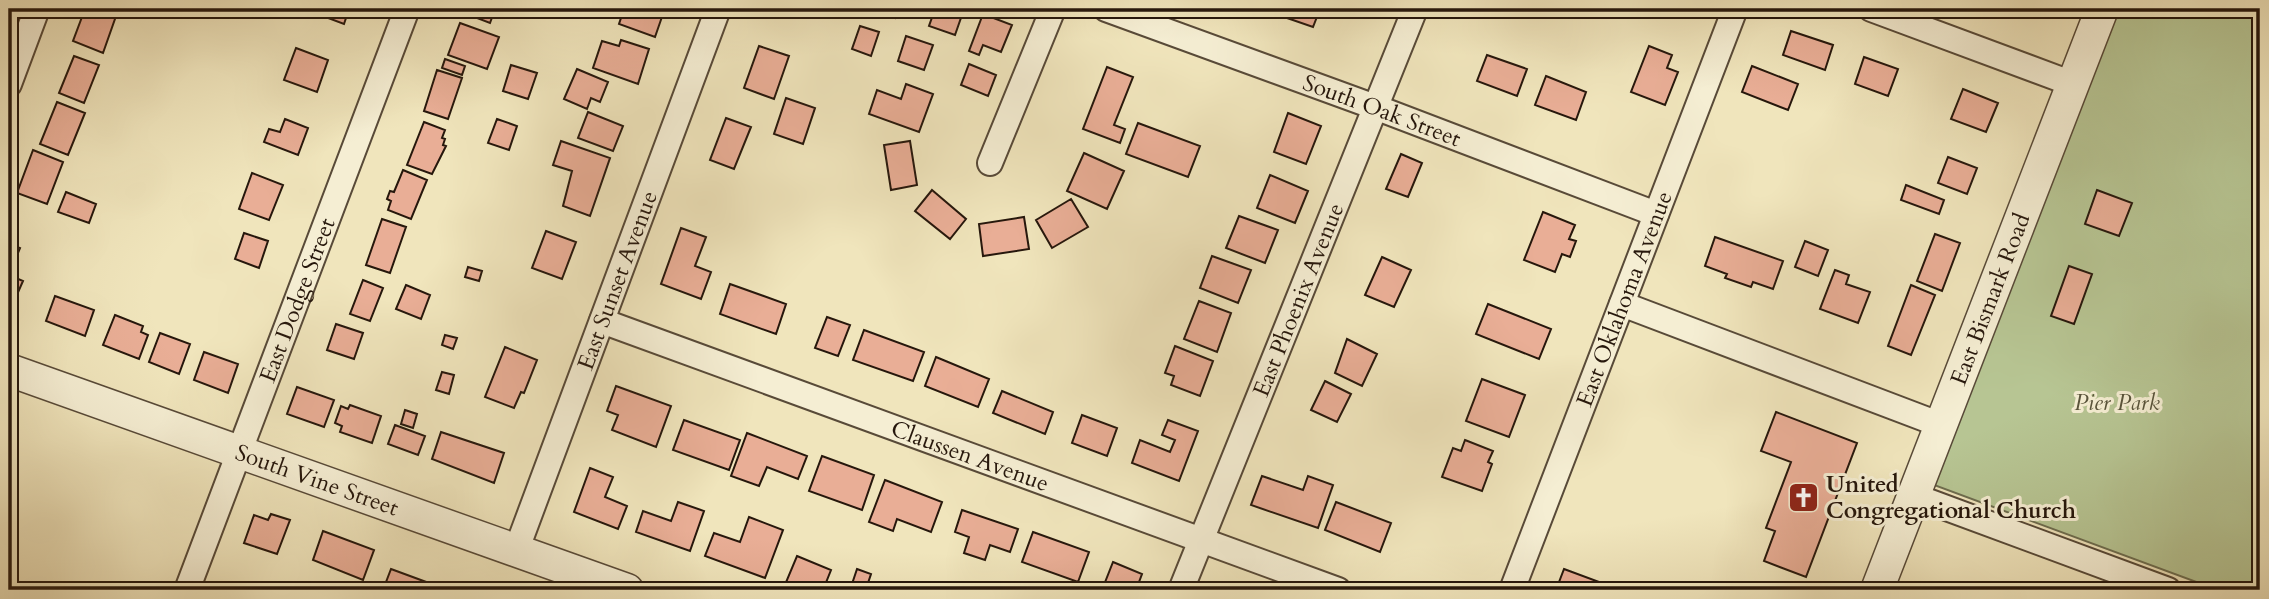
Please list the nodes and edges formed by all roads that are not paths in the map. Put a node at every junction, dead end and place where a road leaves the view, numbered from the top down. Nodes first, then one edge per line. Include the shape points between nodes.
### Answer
1 (37, 9) edge
2 (407, 9) edge
3 (718, 9) edge
4 (1053, 9) edge
5 (1106, 9) edge
6 (1415, 9) edge
7 (1735, 9) edge
8 (1871, 9) edge
9 (2102, 9) edge
10 (9, 84) edge
11 (2073, 84) junction
12 (1376, 107) junction
13 (990, 163) dead end
14 (1656, 214) junction
15 (1622, 304) junction
16 (602, 321) junction
17 (9, 370) edge
18 (1941, 425) junction
19 (239, 452) junction
20 (1914, 496) junction
21 (1201, 540) junction
22 (516, 551) junction
23 (187, 590) edge
24 (626, 590) edge
25 (1181, 590) edge
26 (1338, 590) edge
27 (1512, 590) edge
28 (1877, 590) edge
29 (2168, 590) edge

1 - 10 street
2 - 19 street, East Dodge Street
3 - 16 street, East Sunset Avenue
4 - 13 street
5 - 12 street, South Oak Street
6 - 12 street, East Phoenix Avenue
7 - 14 street, East Oklahoma Avenue
8 - 11 street
9 - 11 street, East Bismark Road
11 - 18 street, East Bismark Road
12 - 14 street, South Oak Street
12 - 21 street, East Phoenix Avenue
14 - 15 street, East Oklahoma Avenue
15 - 18 street
15 - 27 street, East Oklahoma Avenue
16 - 21 street, Claussen Avenue
16 - 22 street, East Sunset Avenue
17 - 19 street, South Vine Street
18 - 20 street, East Bismark Road
19 - 22 street, South Vine Street
19 - 23 street, East Dodge Street
20 - 28 street, East Bismark Road
20 - 29 street
21 - 25 street, East Phoenix Avenue
21 - 26 street, Claussen Avenue
22 - 24 street, South Vine Street

